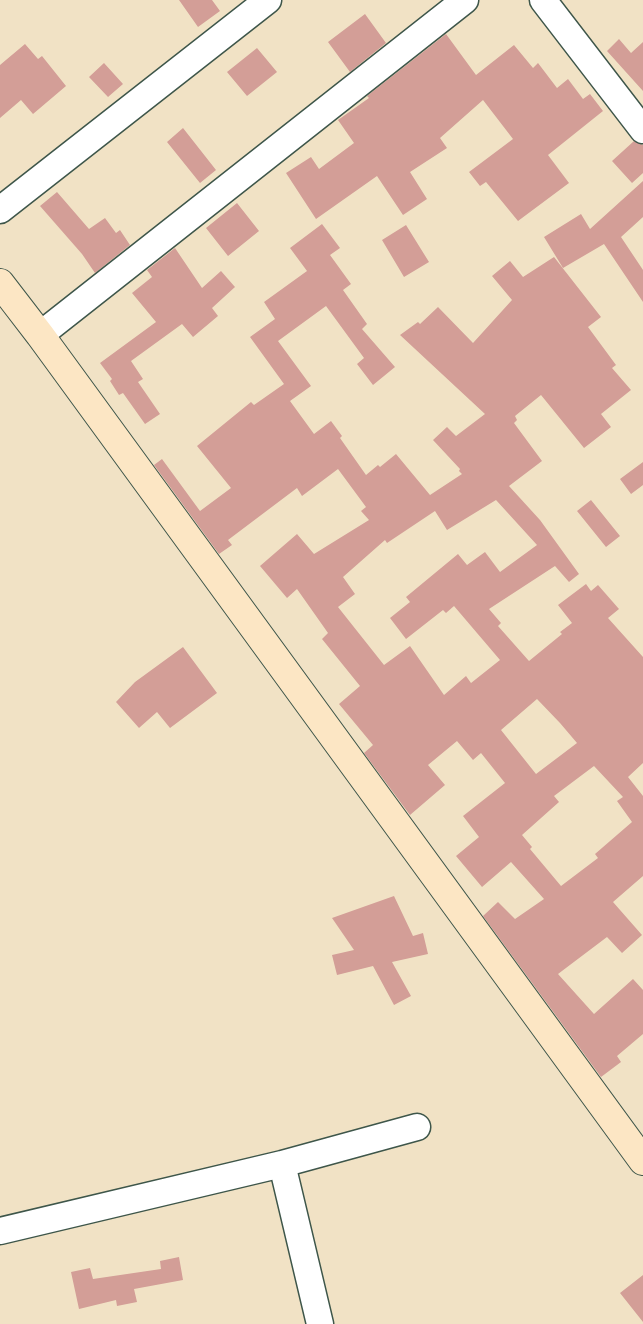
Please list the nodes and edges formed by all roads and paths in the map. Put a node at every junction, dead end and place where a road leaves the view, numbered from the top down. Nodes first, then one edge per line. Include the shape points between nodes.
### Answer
1 (268, 0) edge
2 (465, 0) edge
3 (543, 0) edge
4 (643, 130) edge
5 (0, 210) edge
6 (0, 283) edge
7 (40, 335) junction
8 (417, 1127) dead end
9 (643, 1161) edge
10 (282, 1164) junction
11 (0, 1231) edge
12 (320, 1324) edge

1 - 5 street
2 - 7 street
3 - 4 street
6 - 7 street
7 - 9 street
8 - 10 street
10 - 11 street
10 - 12 street

